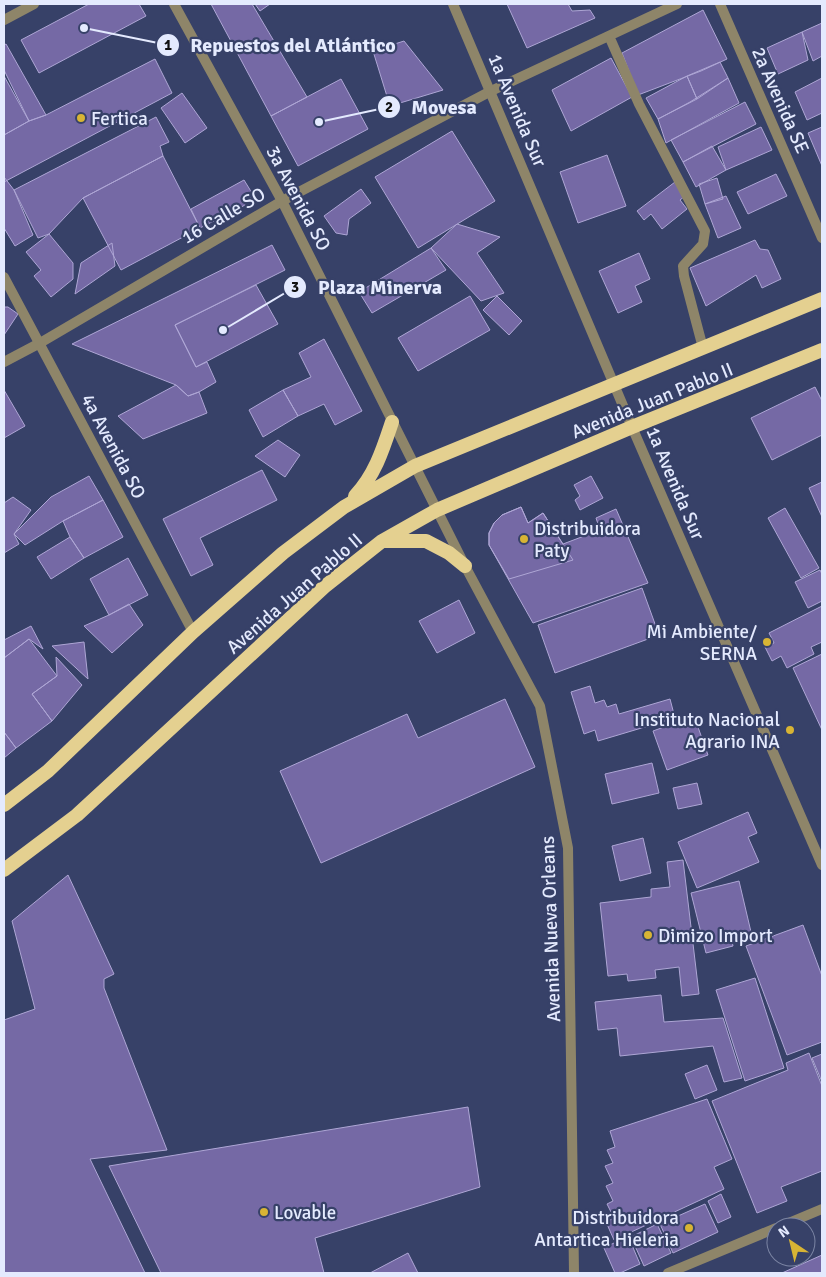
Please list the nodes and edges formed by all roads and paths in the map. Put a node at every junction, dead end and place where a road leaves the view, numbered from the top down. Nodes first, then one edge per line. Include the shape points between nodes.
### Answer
1 (34, 4) edge
2 (174, 4) edge
3 (453, 4) edge
4 (676, 4) edge
5 (720, 4) edge
6 (4, 20) edge
7 (609, 36) junction
8 (491, 91) junction
9 (282, 201) junction
10 (822, 238) edge
11 (4, 277) edge
12 (822, 299) edge
13 (40, 343) junction
14 (703, 348) junction
15 (822, 350) edge
16 (4, 362) edge
17 (615, 384) junction
18 (392, 422) junction
19 (632, 427) junction
20 (414, 466) junction
21 (344, 508) junction
22 (437, 510) junction
23 (382, 541) junction
24 (465, 566) junction
25 (193, 632) junction
26 (4, 805) edge
27 (822, 865) edge
28 (4, 870) edge
29 (822, 1209) edge
30 (803, 1217) edge
31 (766, 1233) edge
32 (574, 1273) edge
33 (668, 1273) edge

1 - 6 street
2 - 9 street, 3a Avenida SO
3 - 8 street, 1a Avenida Sur
4 - 7 street, 16 Calle SO
5 - 10 street, 2a Avenida SE
7 - 8 street, 16 Calle SO
7 - 14 street via 639,104 705,231 703,244 683,266
8 - 9 street, 16 Calle SO
8 - 17 street, 1a Avenida Sur
9 - 13 street, 16 Calle SO
9 - 18 street, 3a Avenida SO
11 - 13 street, 4a Avenida SO
12 - 14 highway, Avenida Juan Pablo II
13 - 16 street, 16 Calle SO
13 - 25 street, 4a Avenida SO
14 - 17 highway, Avenida Juan Pablo II
15 - 19 highway, Avenida Juan Pablo II
17 - 19 street, 1a Avenida Sur
17 - 20 highway, Avenida Juan Pablo II
18 - 20 street, 3a Avenida SO
18 - 21 highway via 377,466 363,488
19 - 22 highway, Avenida Juan Pablo II
19 - 27 street, 1a Avenida Sur
20 - 21 highway, Avenida Juan Pablo II
20 - 22 street, Avenida Nueva Orleans
21 - 25 highway, Avenida Juan Pablo II via 282,553
22 - 23 highway, Avenida Juan Pablo II
22 - 24 street, Avenida Nueva Orleans
23 - 24 highway via 426,541
23 - 28 highway, Avenida Juan Pablo II via 324,587 78,815
24 - 32 street, Avenida Nueva Orleans via 540,706 568,848
25 - 26 highway, Avenida Juan Pablo II via 48,771
29 - 30 street
31 - 33 street

